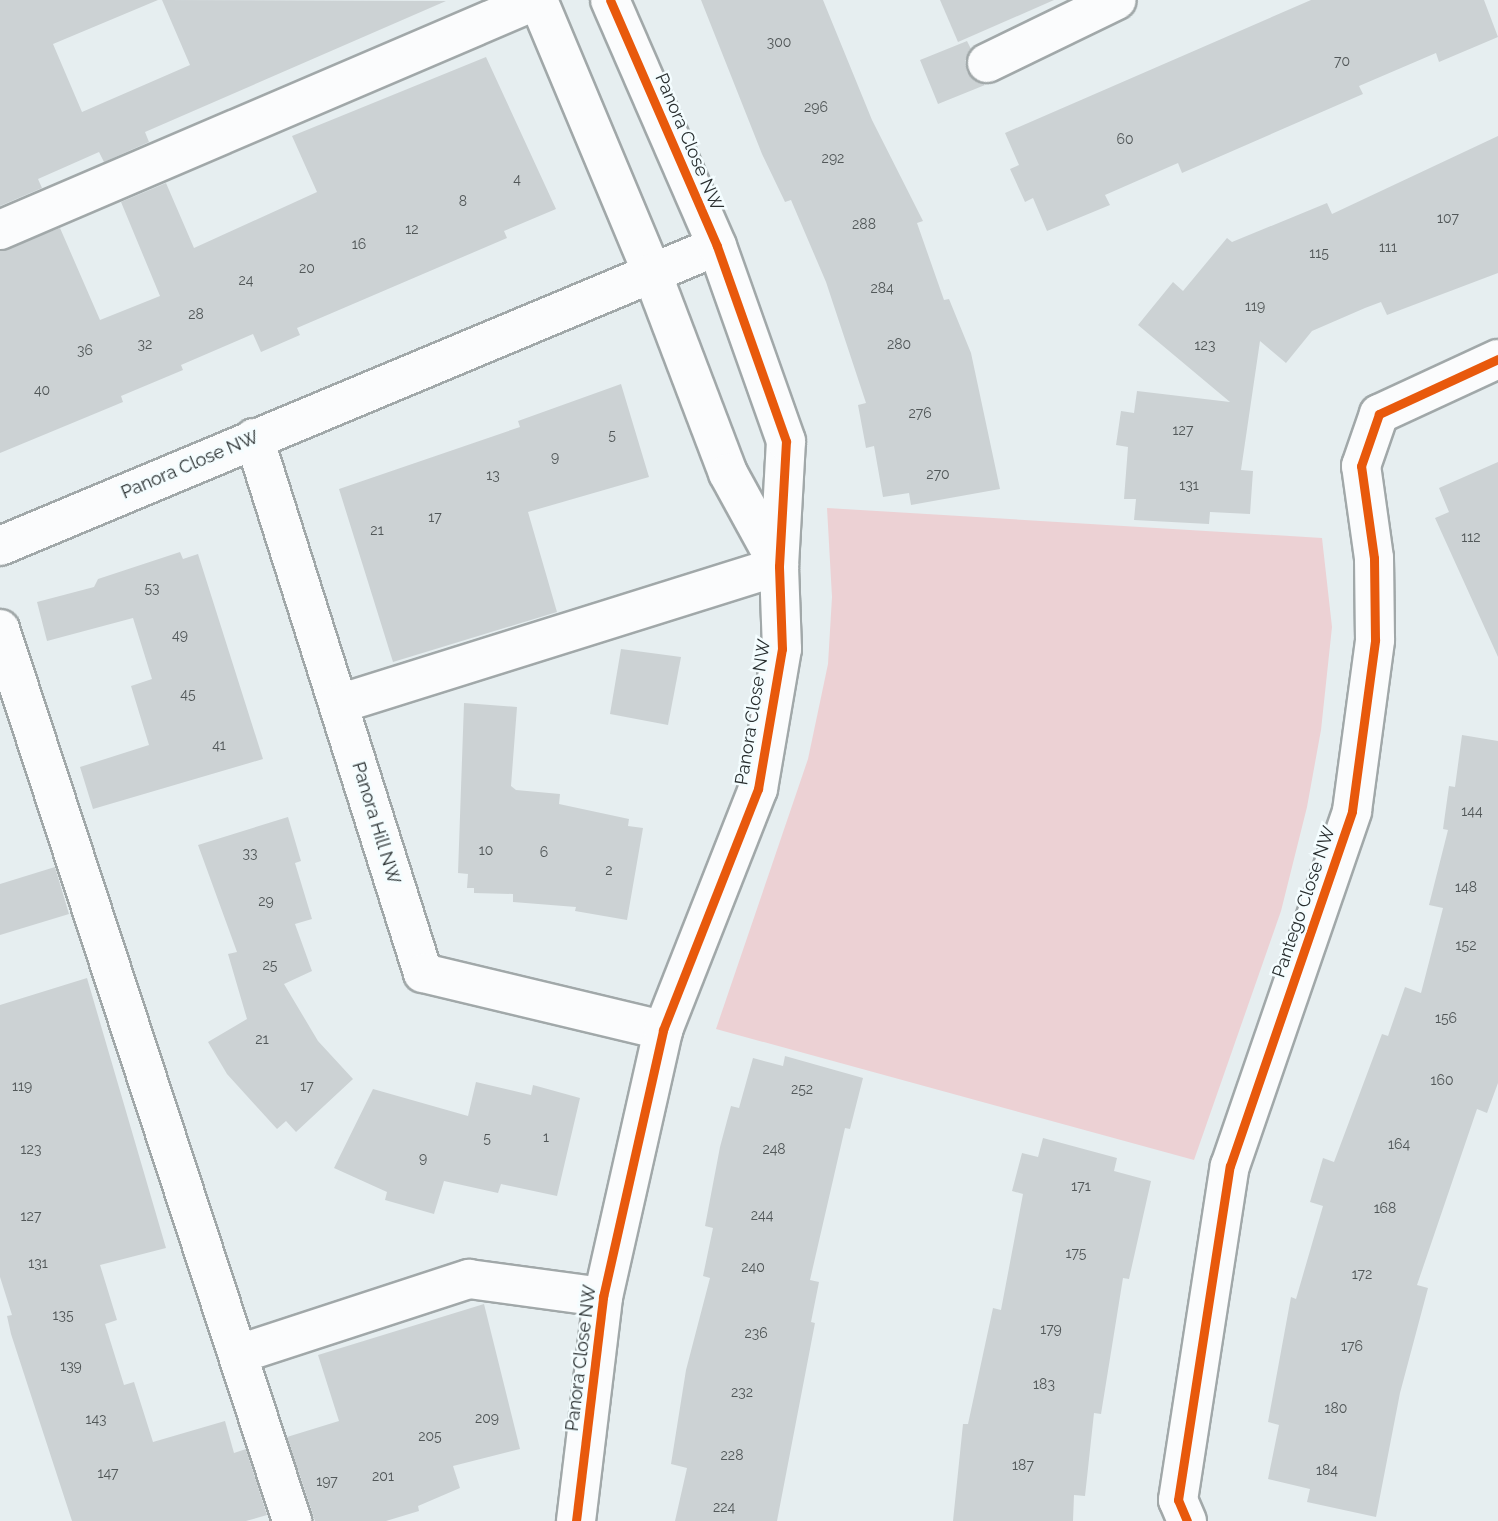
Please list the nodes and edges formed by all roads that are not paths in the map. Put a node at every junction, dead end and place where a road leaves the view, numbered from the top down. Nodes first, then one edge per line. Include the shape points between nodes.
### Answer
1 (538, 0) edge
2 (610, 0) edge
3 (1117, 0) edge
4 (987, 63) dead end
5 (0, 230) edge
6 (717, 246) junction
7 (652, 273) junction
8 (1498, 359) edge
9 (254, 438) junction
10 (0, 546) edge
11 (779, 566) junction
12 (0, 629) edge
13 (340, 704) junction
14 (663, 1030) junction
15 (603, 1297) junction
16 (239, 1354) junction
17 (292, 1521) edge
18 (576, 1521) edge
19 (1188, 1521) edge

1 - 5 street
1 - 7 street, Panora Close NW
2 - 6 street, Panora Close NW
3 - 4 street
6 - 7 street, Panora Close NW
6 - 11 street, Panora Close NW via 786,441
7 - 9 street, Panora Close NW
7 - 11 street, Panora Close NW via 728,473
8 - 19 street, Pantego Close NW via 1379,414 1361,466 1374,558 1375,640 1352,811 1230,1166 1178,1500
9 - 10 street, Panora Close NW
9 - 13 street, Panora Hill NW
11 - 13 street
11 - 14 street, Panora Close NW via 782,649 758,789
12 - 16 street
13 - 14 street, Panora Hill NW via 423,973
14 - 15 street, Panora Close NW
15 - 16 street via 469,1279
15 - 18 street, Panora Close NW
16 - 17 street

